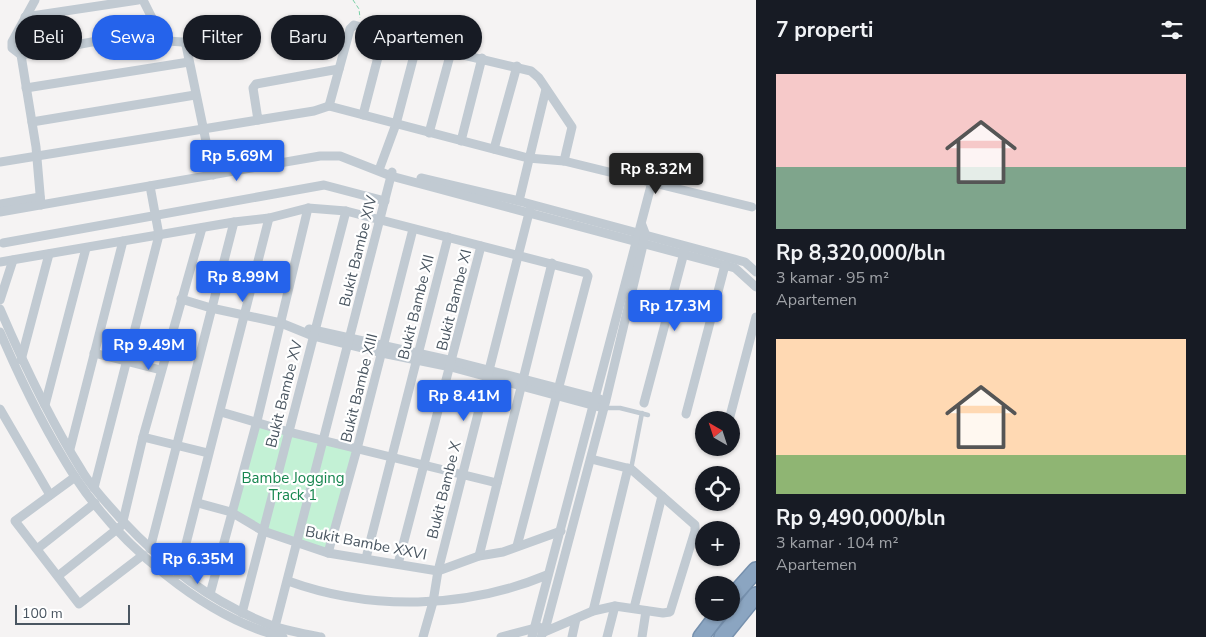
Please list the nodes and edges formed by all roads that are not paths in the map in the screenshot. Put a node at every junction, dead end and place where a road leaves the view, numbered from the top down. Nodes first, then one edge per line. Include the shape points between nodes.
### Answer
1 (35, 0) edge
2 (138, 0) edge
3 (143, 0) edge
4 (26, 15) edge
5 (38, 15) edge
6 (150, 15) edge
7 (355, 25) edge
8 (15, 36) edge
9 (173, 41) edge
10 (15, 50) edge
11 (482, 58) edge
12 (22, 60) edge
13 (377, 60) edge
14 (413, 60) edge
15 (449, 60) edge
16 (481, 60) edge
17 (189, 62) junction
18 (517, 66) junction
19 (338, 69) junction
20 (26, 88) junction
21 (546, 89) junction
22 (196, 95) junction
23 (329, 106) junction
24 (363, 115) junction
25 (258, 120) junction
26 (32, 122) junction
27 (396, 124) junction
28 (202, 128) junction
29 (429, 133) junction
30 (461, 141) junction
31 (494, 149) junction
32 (37, 158) junction
33 (528, 158) junction
34 (564, 161) junction
35 (0, 162) edge
36 (387, 172) junction
37 (213, 175) junction
38 (652, 182) junction
39 (150, 186) junction
40 (40, 201) junction
41 (385, 201) junction
42 (518, 201) junction
43 (0, 204) edge
44 (752, 207) dead end
45 (308, 208) junction
46 (530, 209) junction
47 (346, 211) junction
48 (0, 212) edge
49 (156, 216) junction
50 (269, 218) junction
51 (380, 218) junction
52 (234, 222) junction
53 (202, 228) junction
54 (413, 229) junction
55 (160, 235) junction
56 (448, 237) junction
57 (640, 240) junction
58 (123, 241) junction
59 (3, 243) dead end
60 (481, 246) junction
61 (86, 248) junction
62 (685, 250) junction
63 (49, 254) junction
64 (517, 256) junction
65 (13, 260) junction
66 (0, 262) edge
67 (745, 262) junction
68 (552, 263) junction
69 (725, 265) junction
70 (739, 270) junction
71 (756, 272) edge
72 (755, 283) edge
73 (181, 298) junction
74 (0, 300) edge
75 (211, 308) junction
76 (0, 309) edge
77 (245, 315) junction
78 (756, 317) edge
79 (281, 323) junction
80 (0, 332) edge
81 (314, 332) junction
82 (350, 341) junction
83 (3, 346) edge
84 (383, 350) junction
85 (94, 353) junction
86 (418, 356) junction
87 (21, 360) junction
88 (127, 361) junction
89 (452, 364) junction
90 (161, 370) junction
91 (489, 374) junction
92 (521, 382) junction
93 (557, 392) junction
94 (594, 401) junction
95 (644, 403) dead end
96 (605, 404) junction
97 (45, 405) junction
98 (620, 408) junction
99 (0, 409) edge
100 (731, 411) edge
101 (221, 412) junction
102 (642, 413) junction
103 (686, 414) dead end
104 (648, 415) dead end
105 (256, 422) junction
106 (289, 432) junction
107 (143, 436) junction
108 (325, 440) junction
109 (177, 446) junction
110 (70, 449) junction
111 (357, 449) junction
112 (208, 453) junction
113 (393, 458) junction
114 (591, 459) junction
115 (424, 464) junction
116 (629, 468) junction
117 (463, 473) junction
118 (75, 477) junction
119 (497, 483) junction
120 (94, 488) junction
121 (50, 496) junction
122 (662, 496) junction
123 (95, 503) junction
124 (198, 503) junction
125 (231, 512) junction
126 (122, 524) junction
127 (263, 531) junction
128 (561, 531) junction
129 (297, 544) junction
130 (517, 546) junction
131 (37, 549) junction
132 (147, 552) junction
133 (328, 553) junction
134 (479, 556) junction
135 (366, 558) junction
136 (398, 564) junction
137 (756, 570) edge
138 (438, 571) junction
139 (178, 575) junction
140 (547, 575) junction
141 (58, 576) junction
142 (288, 580) junction
143 (740, 588) edge
144 (210, 594) junction
145 (756, 595) edge
146 (433, 602) junction
147 (614, 606) junction
148 (634, 608) junction
149 (593, 611) junction
150 (646, 611) junction
151 (242, 613) junction
152 (576, 619) junction
153 (713, 621) edge
154 (544, 632) edge
155 (274, 633) edge
156 (533, 635) edge
157 (283, 637) edge
158 (321, 637) edge
159 (424, 637) edge
160 (500, 637) edge
161 (572, 637) edge
162 (607, 637) edge
163 (642, 637) edge
164 (701, 637) edge
165 (722, 637) edge

1 - 4 street
2 - 5 street
3 - 6 street
7 - 19 street via 351,27
8 - 10 street via 12,42
9 - 17 street via 184,43
11 - 18 street
12 - 20 street
13 - 24 street
14 - 27 street, Bukit Bambe XIV
15 - 29 street
16 - 30 street
17 - 20 street
17 - 22 street
18 - 21 street via 535,74
18 - 31 street
19 - 23 street
19 - 25 street via 256,84 253,88
20 - 26 street
21 - 33 street
21 - 34 street via 572,127
22 - 26 street
22 - 28 street
23 - 24 street
23 - 25 street
24 - 27 street
25 - 28 street
26 - 32 street
27 - 29 street
27 - 36 street, Bukit Bambe XIV
28 - 32 street
28 - 37 street
29 - 30 street
30 - 31 street
31 - 33 street
32 - 35 street
32 - 40 street
33 - 34 street
33 - 42 street
34 - 38 street
36 - 37 street via 340,156 320,156
36 - 41 street, Bukit Bambe XIV
36 - 42 street
36 - 46 street
37 - 39 street
38 - 44 street
38 - 57 street
39 - 40 street
39 - 49 street
40 - 43 street
40 - 48 street
41 - 49 street via 324,186
41 - 51 street, Bukit Bambe XIV
42 - 46 street
45 - 47 street
45 - 50 street
45 - 79 street
46 - 57 street
46 - 64 street, Bukit Bambe X
47 - 51 street
47 - 81 street, Bukit Bambe XV
49 - 55 street
49 - 59 street
50 - 52 street
50 - 77 street
51 - 54 street
51 - 82 street, Bukit Bambe XIV
52 - 53 street
52 - 75 street
53 - 55 street
53 - 73 street
54 - 56 street
54 - 84 street, Bukit Bambe XIII
55 - 58 street
55 - 88 street
56 - 60 street
56 - 86 street, Bukit Bambe XII
57 - 62 street
57 - 94 street
57 - 96 street
58 - 61 street
58 - 85 street
60 - 64 street
60 - 89 street, Bukit Bambe XI
61 - 63 street
61 - 97 street
62 - 67 street
62 - 69 street
62 - 95 street
63 - 65 street
63 - 87 street
64 - 68 street
64 - 91 street, Bukit Bambe X
65 - 66 street
65 - 74 street
67 - 70 street
67 - 71 street
68 - 92 street
68 - 93 street via 588,276
69 - 70 street
69 - 103 street
70 - 72 street
73 - 75 street
73 - 90 street
75 - 77 street
75 - 109 street
76 - 87 street
77 - 79 street
77 - 101 street
78 - 100 street
79 - 81 street
79 - 105 street
80 - 83 street
81 - 82 street
81 - 106 street, Bukit Bambe XV
82 - 84 street
82 - 108 street, Bukit Bambe XIV
83 - 118 street
84 - 86 street
84 - 111 street, Bukit Bambe XIII
85 - 88 street
85 - 110 street
86 - 89 street
86 - 113 street, Bukit Bambe XII
87 - 97 street
88 - 90 street
88 - 120 street
89 - 91 street
89 - 115 street, Bukit Bambe XI
90 - 107 street
91 - 92 street
91 - 117 street, Bukit Bambe X
92 - 93 street
92 - 119 street
93 - 94 street
93 - 130 street
94 - 96 street
94 - 128 street
96 - 98 lane
96 - 98 lane
96 - 114 street
97 - 110 street
98 - 102 lane
99 - 121 street
101 - 105 street
101 - 112 street
102 - 104 lane
102 - 116 lane
105 - 106 street
105 - 125 street
106 - 108 street
106 - 127 street, Bukit Bambe XV
107 - 109 street
107 - 126 street
108 - 111 street
108 - 129 street, Bukit Bambe XIV
109 - 112 street
109 - 132 street
110 - 120 street
111 - 113 street
111 - 133 street, Bukit Bambe XIII
112 - 124 street
113 - 115 street
113 - 135 street, Bukit Bambe XII
114 - 116 street
114 - 154 street
115 - 117 street
115 - 136 street, Bukit Bambe XI
116 - 122 street
116 - 149 street
117 - 119 street
117 - 138 street, Bukit Bambe X
118 - 121 street
118 - 123 street
119 - 134 street
120 - 126 street
121 - 131 street via 15,521
122 - 148 street
122 - 150 street via 696,527 673,609 667,614
123 - 126 street
123 - 131 street
124 - 125 street, Bukit Bambe XXVI
124 - 139 street
125 - 127 street, Bukit Bambe XXVI
125 - 144 street
126 - 132 street
126 - 141 street
127 - 129 street, Bukit Bambe XXVI
127 - 151 street, Bukit Bambe XV
128 - 130 street, Bukit Bambe XXVI
128 - 140 street
129 - 133 street, Bukit Bambe XXVI
129 - 142 street, Bukit Bambe XIV
130 - 134 street, Bukit Bambe XXVI
131 - 141 street
132 - 139 street
132 - 141 street via 79,604
132 - 155 street via 200,601
133 - 135 street, Bukit Bambe XXVI
134 - 138 street, Bukit Bambe XXVI
135 - 136 street, Bukit Bambe XXVI
136 - 138 street, Bukit Bambe XXVI
137 - 143 highway
138 - 146 street, Bukit Bambe X
139 - 144 street
140 - 146 street via 516,587
140 - 156 street
142 - 146 street via 342,596 381,602
142 - 155 street, Bukit Bambe XIV
144 - 151 street
145 - 165 highway
146 - 159 street, Bukit Bambe X
147 - 148 street
147 - 149 street
147 - 162 street
148 - 150 street
149 - 152 street
150 - 163 street
151 - 155 street
152 - 154 street
152 - 161 street
153 - 164 highway
154 - 156 street
155 - 157 street
155 - 158 street
156 - 160 street

